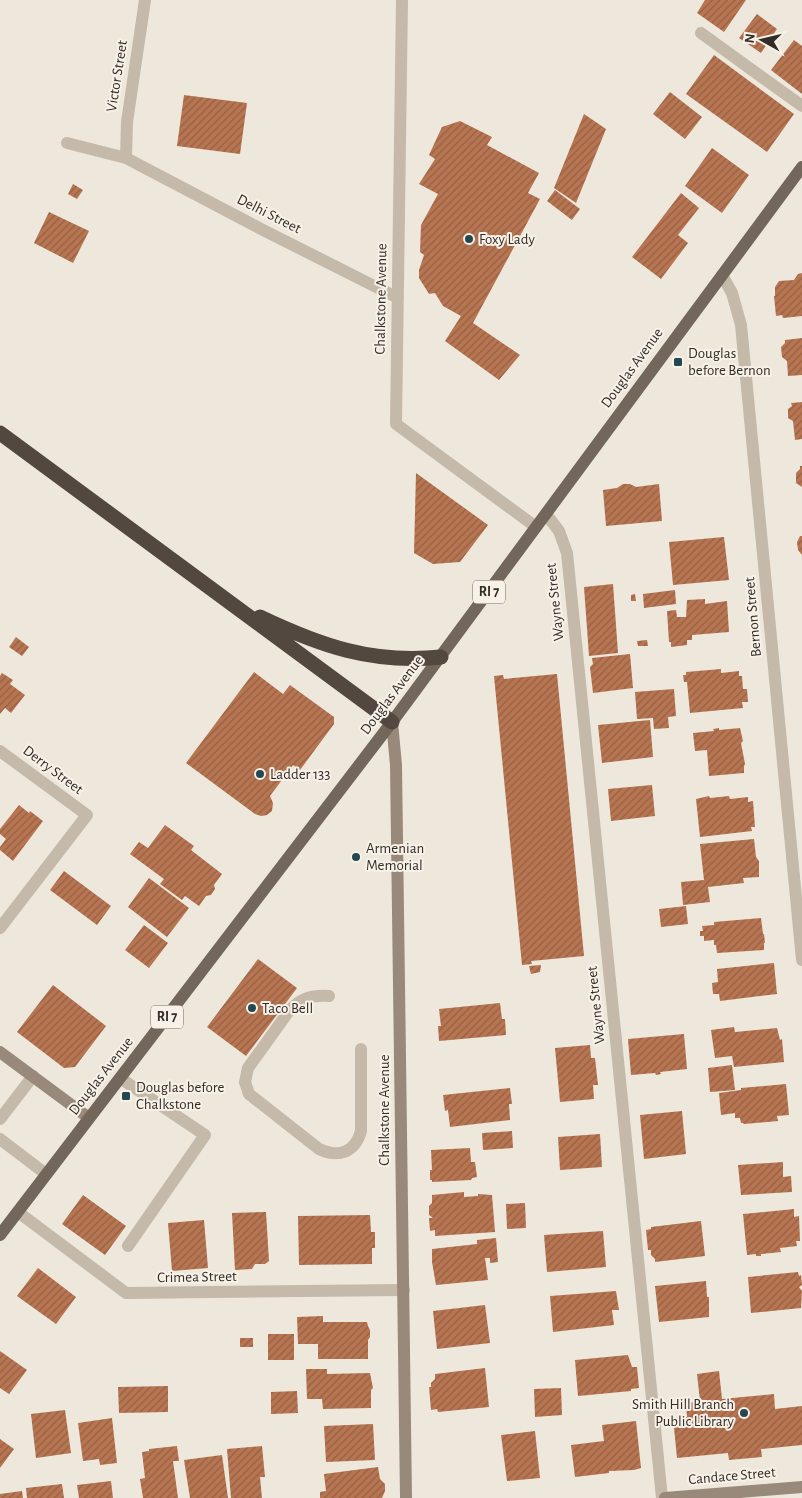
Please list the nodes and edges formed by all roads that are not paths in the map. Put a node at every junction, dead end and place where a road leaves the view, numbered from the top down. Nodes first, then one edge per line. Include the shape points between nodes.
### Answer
1 (145, 0) edge
2 (402, 0) edge
3 (701, 33) dead end
4 (802, 106) edge
5 (67, 143) dead end
6 (126, 158) junction
7 (802, 167) edge
8 (722, 275) junction
9 (398, 298) junction
10 (0, 433) edge
11 (546, 514) junction
12 (536, 527) junction
13 (226, 600) junction
14 (441, 657) junction
15 (392, 722) junction
16 (0, 751) edge
17 (0, 928) edge
18 (802, 960) edge
19 (328, 996) dead end
20 (361, 1049) dead end
21 (0, 1052) edge
22 (33, 1076) junction
23 (120, 1078) junction
24 (89, 1118) junction
25 (0, 1119) edge
26 (2, 1144) edge
27 (46, 1174) junction
28 (18, 1212) junction
29 (0, 1235) edge
30 (128, 1246) dead end
31 (404, 1290) junction
32 (802, 1487) edge
33 (406, 1498) edge
34 (663, 1498) edge

1 - 6 street, Victor Street via 127,122
2 - 9 street, Chalkstone Avenue
3 - 4 street
5 - 6 street, Delhi Street
6 - 9 street, Delhi Street
7 - 8 main road, Douglas Avenue / RI 7
8 - 11 main road, Douglas Avenue / RI 7
8 - 18 street, Bernon Street via 732,293 741,325
9 - 12 street, Chalkstone Avenue via 396,424
10 - 13 highway
11 - 12 main road, Douglas Avenue / RI 7
11 - 34 street, Wayne Street via 559,531 567,553
12 - 14 main road, Douglas Avenue / RI 7
13 - 14 highway via 300,635 352,652 389,658
13 - 15 highway
14 - 15 main road, Douglas Avenue / RI 7
15 - 23 main road, Douglas Avenue / RI 7
15 - 31 main road, Chalkstone Avenue via 396,782
16 - 17 street, Derry Street via 86,815
19 - 20 street via 307,997 290,1011 248,1068 245,1082 249,1094 319,1149 332,1154 346,1152 356,1143 361,1131
21 - 22 main road
22 - 24 main road
22 - 25 street
23 - 24 main road, Douglas Avenue / RI 7
23 - 30 street via 205,1135
24 - 27 main road, Douglas Avenue / RI 7
26 - 27 street
27 - 28 main road, Douglas Avenue / RI 7
28 - 29 main road, Douglas Avenue / RI 7
28 - 31 street, Crimea Street via 126,1293
31 - 33 main road, Chalkstone Avenue
32 - 34 main road, Candace Street

